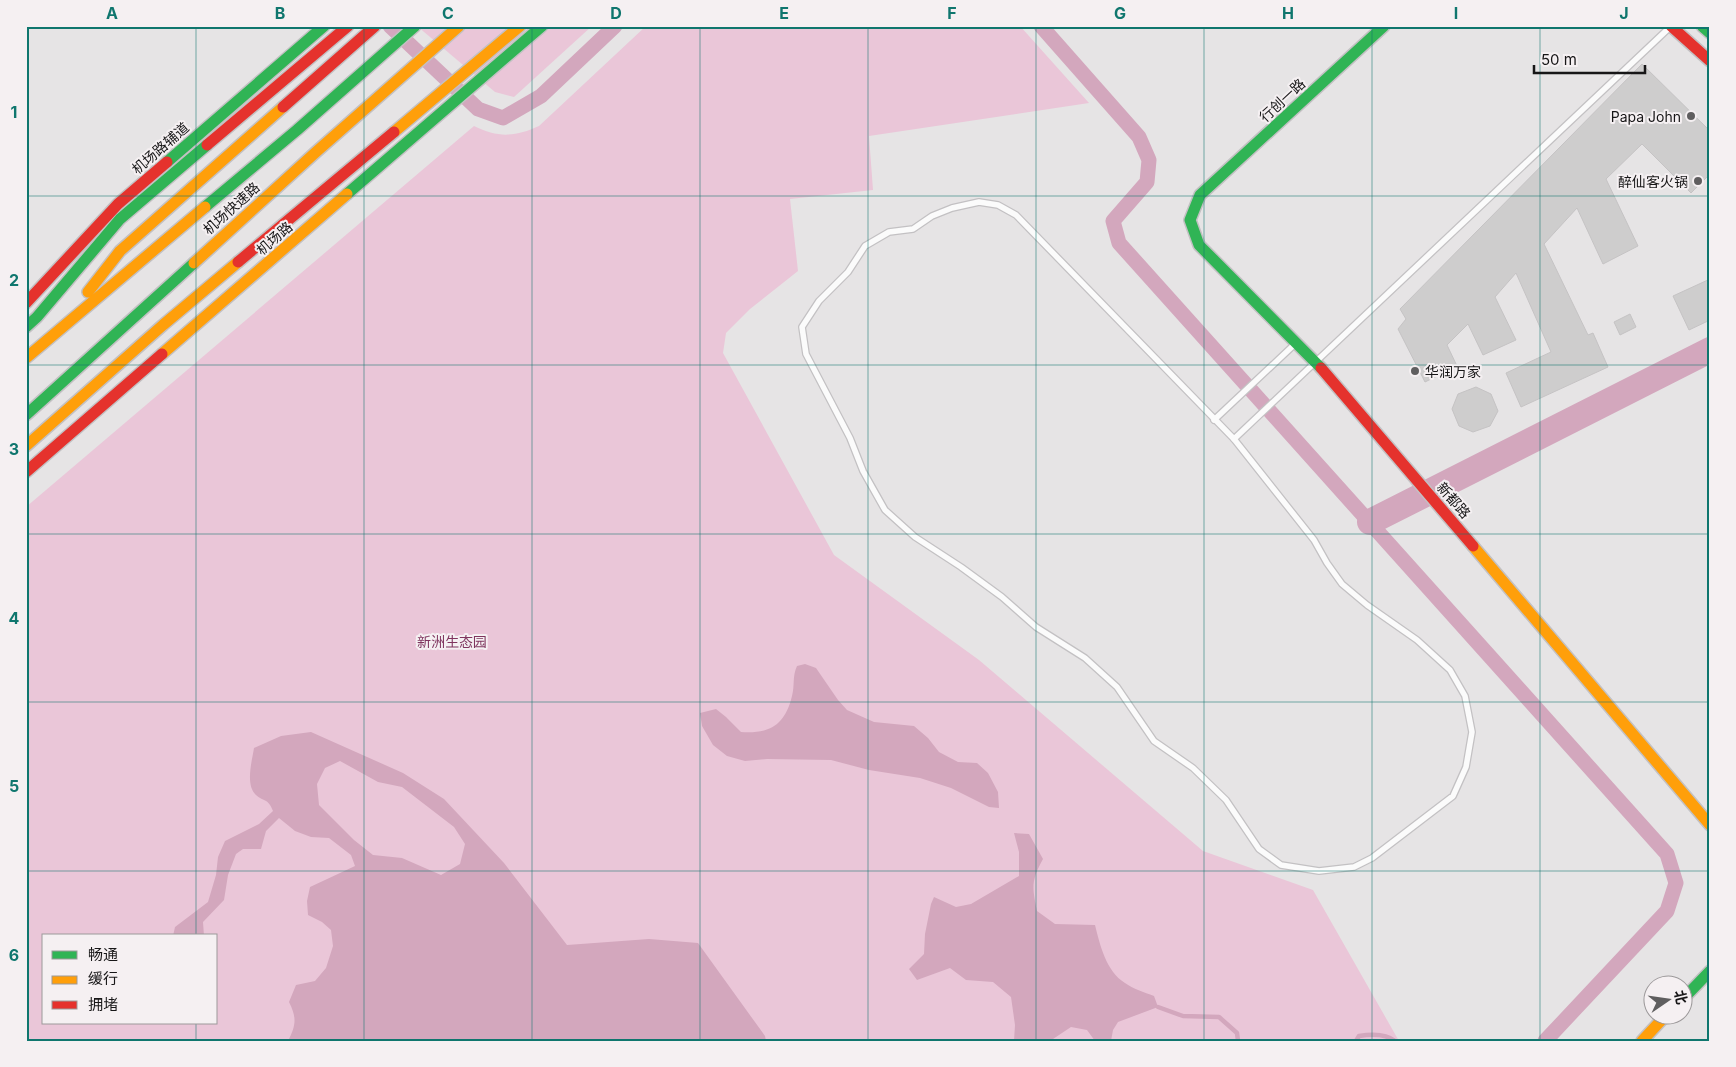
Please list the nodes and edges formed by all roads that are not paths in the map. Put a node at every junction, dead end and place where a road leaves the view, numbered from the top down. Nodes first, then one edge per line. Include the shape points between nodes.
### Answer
1 (324, 26) edge
2 (348, 26) edge
3 (416, 26) edge
4 (459, 26) edge
5 (520, 26) edge
6 (542, 26) edge
7 (1384, 26) edge
8 (1671, 26) edge
9 (1702, 26) edge
10 (372, 30) edge
11 (1710, 33) edge
12 (1710, 61) edge
13 (1200, 195) joint
14 (26, 303) edge
15 (61, 327) junction
16 (26, 328) edge
17 (1297, 342) junction
18 (26, 358) edge
19 (1316, 362) junction
20 (26, 415) edge
21 (1214, 420) junction
22 (1234, 439) junction
23 (26, 446) edge
24 (26, 472) edge
25 (1710, 825) edge
26 (1710, 971) edge
27 (1694, 988) edge
28 (1658, 1024) edge
29 (1642, 1041) edge

1 - 14 main road, 机场路辅道 via 118,204
2 - 16 main road via 120,219
3 - 15 main road, 机场快速路
4 - 20 main road, 机场快速路
5 - 23 main road via 163,325
6 - 24 main road, 机场路
7 - 13 main road, 行创一路
8 - 12 main road
8 - 19 lane
9 - 11 main road
10 - 15 main road via 120,251
13 - 17 main road, 新都路 via 1190,220 1199,246
15 - 18 main road, 机场快速路
17 - 19 main road, 新都路
17 - 21 lane
19 - 22 lane
19 - 25 main road, 新都路
21 - 22 lane
21 - 22 lane via 1016,215 998,206 980,202 952,208 913,229 889,232 865,246 848,272 819,301 802,327 806,354 885,510 915,537 1085,658 1117,687 1154,741 1193,768 1226,800 1258,849 1281,865 1319,871 1354,867 1372,858 1453,796 1466,767 1472,732 1464,696 1450,670 1417,640 1342,584 1314,540
26 - 27 main road
28 - 29 main road

